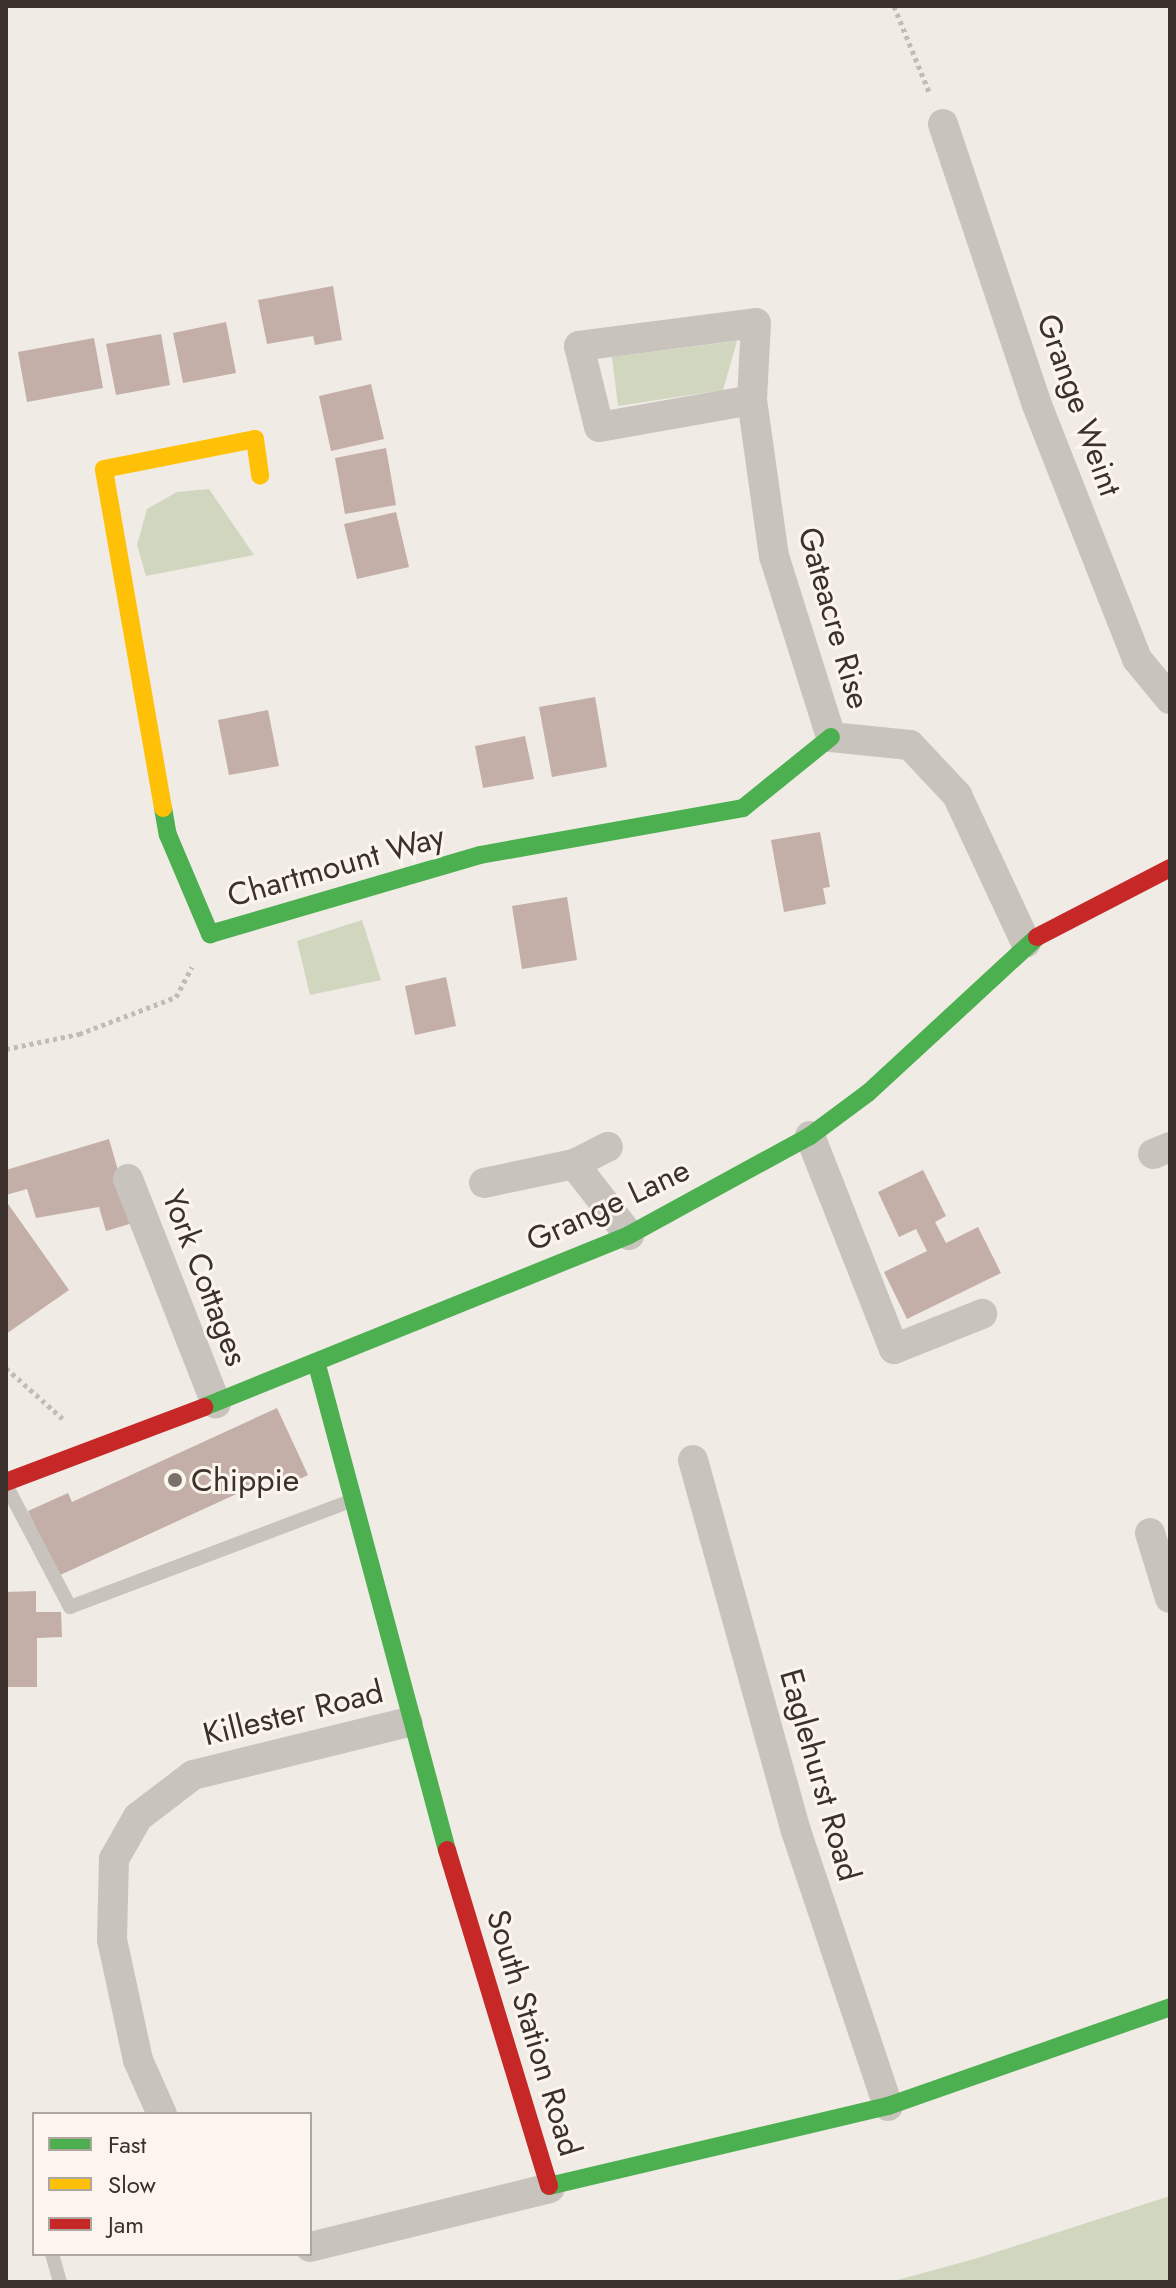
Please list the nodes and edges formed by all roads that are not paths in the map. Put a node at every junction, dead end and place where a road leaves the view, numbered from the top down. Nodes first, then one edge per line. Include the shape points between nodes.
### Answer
1 (943, 124) road end
2 (752, 400) junction
3 (260, 476) dead end
4 (1170, 699) edge
5 (831, 737) junction
6 (1170, 868) edge
7 (1026, 943) junction
8 (810, 1136) junction
9 (608, 1147) dead end
10 (574, 1164) junction
11 (128, 1179) dead end
12 (484, 1183) dead end
13 (629, 1235) junction
14 (982, 1314) dead end
15 (317, 1365) junction
16 (216, 1403) junction
17 (693, 1460) dead end
18 (6, 1483) edge
19 (352, 1500) junction
20 (1150, 1533) dead end
21 (1170, 1598) edge
22 (408, 1722) junction
23 (1170, 2007) edge
24 (888, 2106) junction
25 (161, 2112) edge
26 (550, 2188) junction
27 (312, 2247) edge
28 (53, 2256) edge
29 (60, 2282) edge

1 - 4 street, Grange Weint via 1037,405 1137,659
2 - 2 street, Gateacre Rise via 599,427 579,346 756,323
2 - 5 street, Gateacre Rise via 774,556
3 - 5 street, Chartmount Way via 255,439 104,469 168,835 210,934 480,855 743,808
5 - 7 street, Gateacre Rise via 910,745 957,795
6 - 7 street, Grange Lane
7 - 8 street, Grange Lane via 868,1093
8 - 13 street, Grange Lane
8 - 14 street via 894,1349
9 - 10 street
10 - 12 street
10 - 13 street
11 - 16 street, York Cottages
13 - 15 street, Grange Lane
15 - 16 street, Grange Lane
15 - 19 street, South Station Road
16 - 18 street, Grange Lane
17 - 24 street, Eaglehurst Road via 796,1831
18 - 19 lane via 70,1607
19 - 22 street, South Station Road
20 - 21 street
22 - 25 street, Killester Road via 193,1775 138,1817 114,1859 112,1940 138,2060
22 - 26 street, South Station Road
23 - 24 street, South Station Road
24 - 26 street, South Station Road
26 - 27 street
28 - 29 lane

